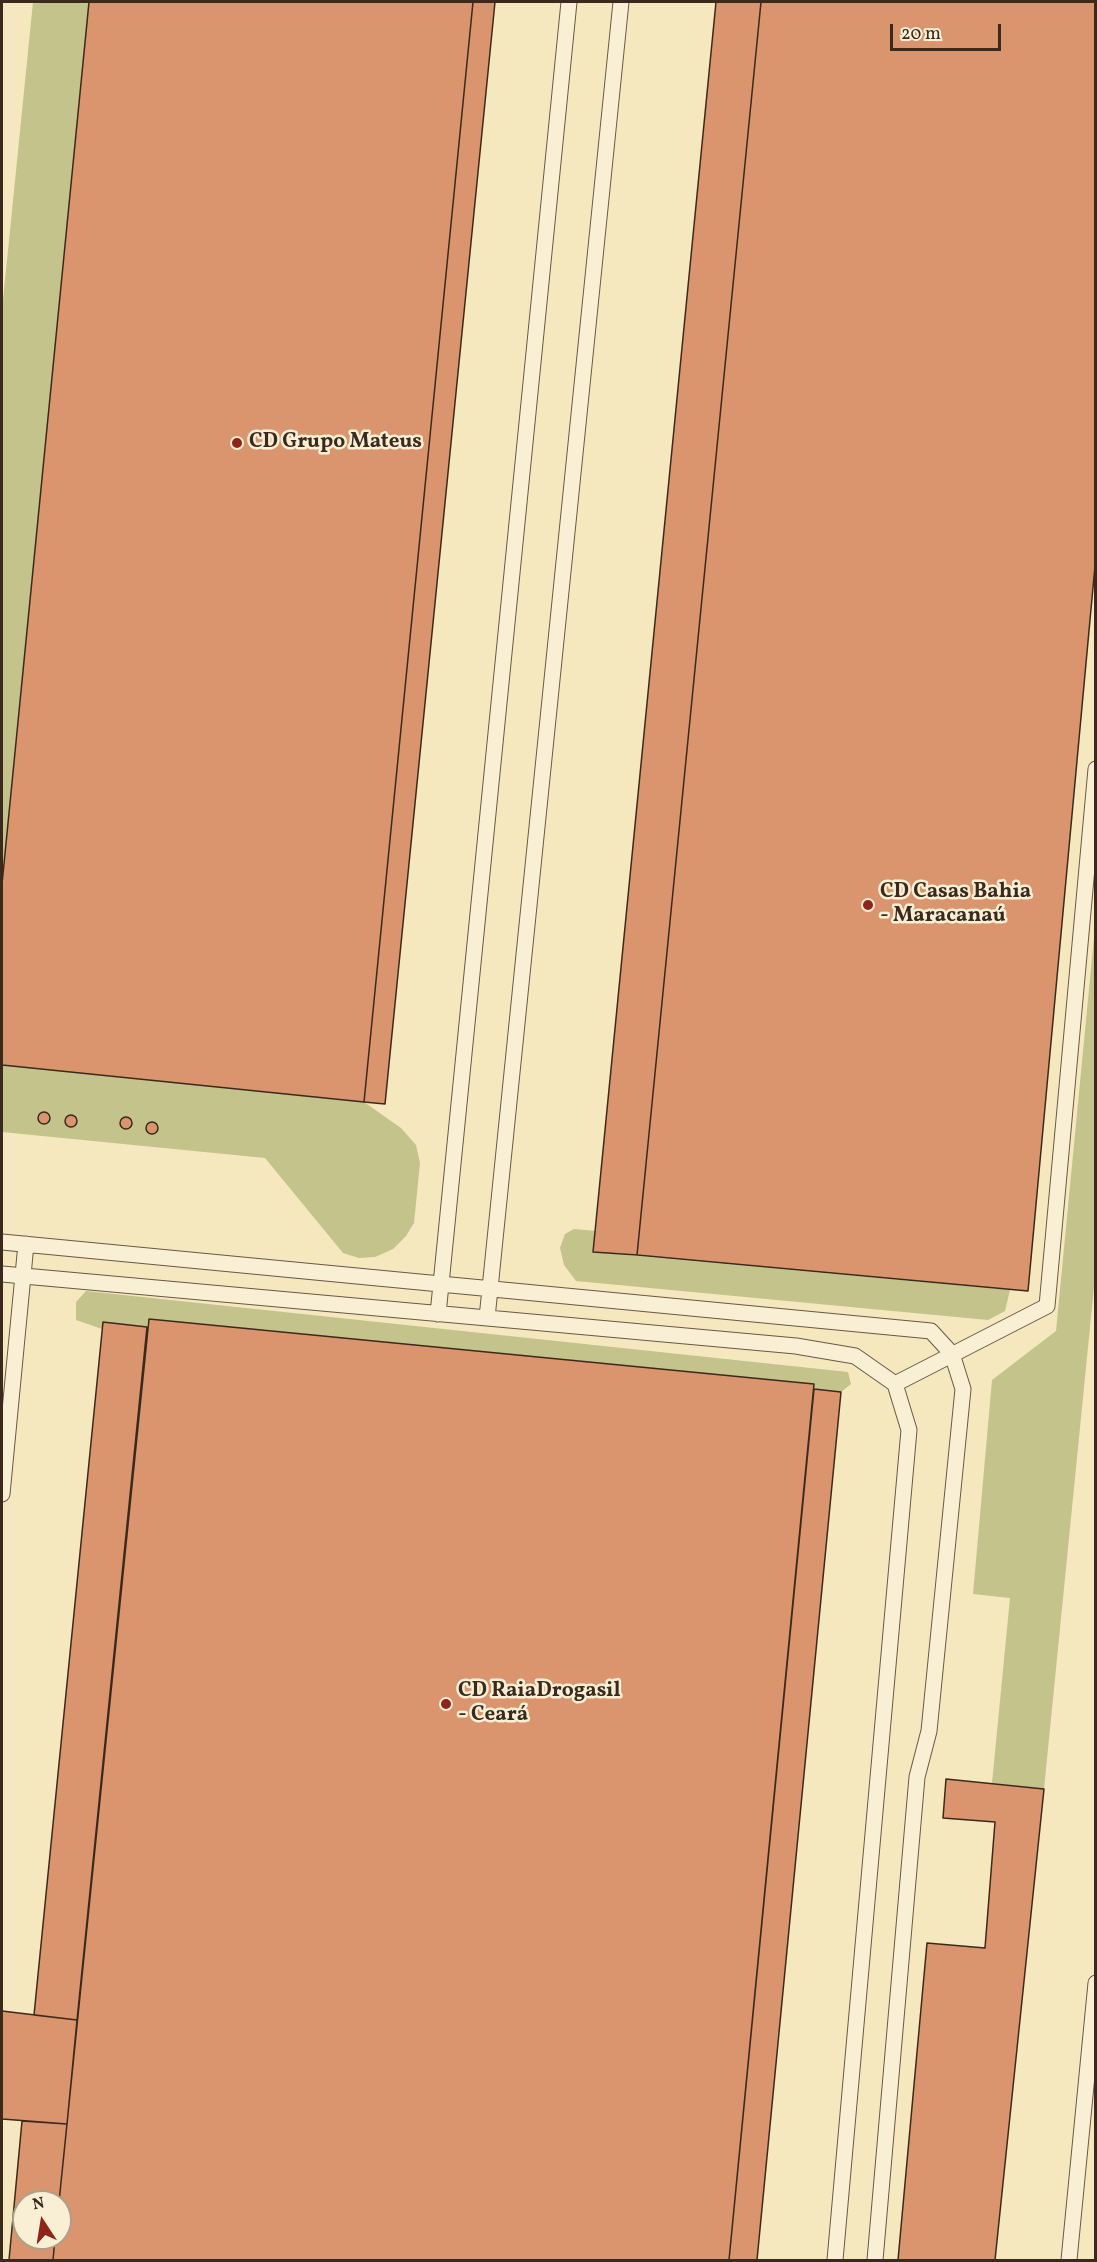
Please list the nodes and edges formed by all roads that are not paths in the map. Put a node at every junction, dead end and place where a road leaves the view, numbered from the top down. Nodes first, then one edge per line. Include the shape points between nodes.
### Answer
1 (569, 2) edge
2 (621, 2) edge
3 (1095, 769) edge
4 (2, 1242) edge
5 (26, 1244) junction
6 (2, 1274) edge
7 (23, 1276) junction
8 (441, 1284) junction
9 (490, 1288) junction
10 (438, 1314) junction
11 (486, 1318) junction
12 (952, 1354) junction
13 (894, 1384) junction
14 (2, 1494) edge
15 (1095, 1983) edge
16 (835, 2260) edge
17 (875, 2260) edge
18 (1069, 2260) edge

1 - 8 lane
2 - 9 lane
3 - 12 lane via 1047,1306
4 - 5 lane
5 - 7 lane
5 - 8 lane
6 - 7 lane
7 - 10 lane
7 - 14 lane
8 - 9 lane
8 - 10 lane
9 - 11 lane
9 - 12 lane via 931,1331
10 - 11 lane
11 - 13 lane via 796,1346 855,1356
12 - 13 lane
12 - 17 lane via 963,1389 929,1731 917,1778
13 - 16 lane via 909,1430
15 - 18 lane

